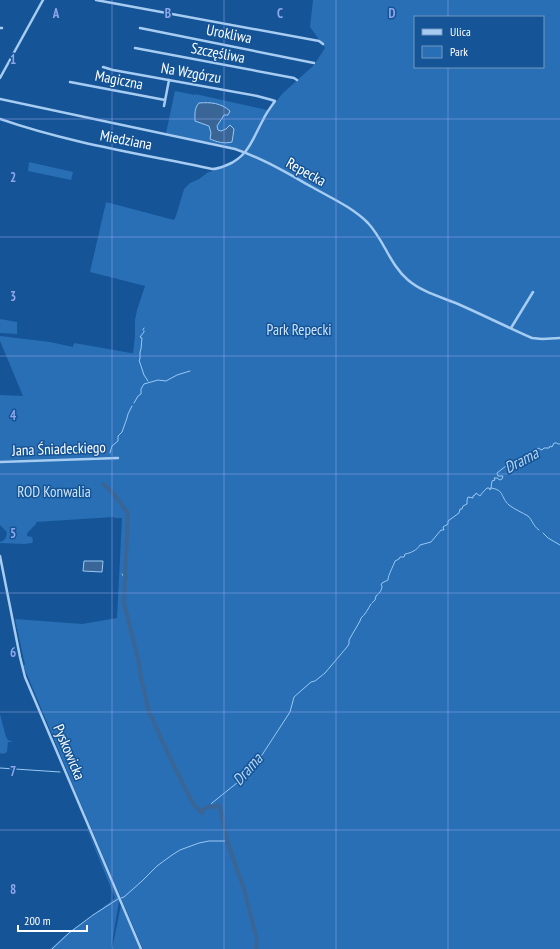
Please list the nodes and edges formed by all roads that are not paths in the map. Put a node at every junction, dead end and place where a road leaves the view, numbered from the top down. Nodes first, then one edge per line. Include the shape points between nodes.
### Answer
1 (43, 0) edge
2 (96, 0) edge
3 (140, 28) dead end
4 (323, 44) dead end
5 (135, 48) dead end
6 (314, 63) dead end
7 (104, 67) dead end
8 (0, 78) edge
9 (169, 80) junction
10 (297, 80) dead end
11 (70, 82) dead end
12 (0, 99) edge
13 (165, 100) junction
14 (164, 106) dead end
15 (0, 119) edge
16 (245, 152) junction
17 (533, 292) dead end
18 (511, 328) junction
19 (560, 338) edge
20 (118, 458) dead end
21 (0, 462) edge
22 (0, 556) edge
23 (141, 949) edge

1 - 8 street
2 - 4 street via 319,41
3 - 6 street, Urokliwa
5 - 10 street, Szczęśliwa
7 - 9 street, Na Wzgórzu
9 - 13 street
9 - 16 street, Na Wzgórzu via 275,101
11 - 13 street, Magiczna
12 - 16 street, Repecka
13 - 14 street
15 - 16 street, Miedziana via 89,145 212,169 234,162
16 - 18 street, Repecka via 355,212 372,228 396,266 414,284
17 - 18 street
18 - 19 street, Repecka via 532,338
20 - 21 street, Jana Śniadeckiego
22 - 23 street, Pyskowicka via 25,677

